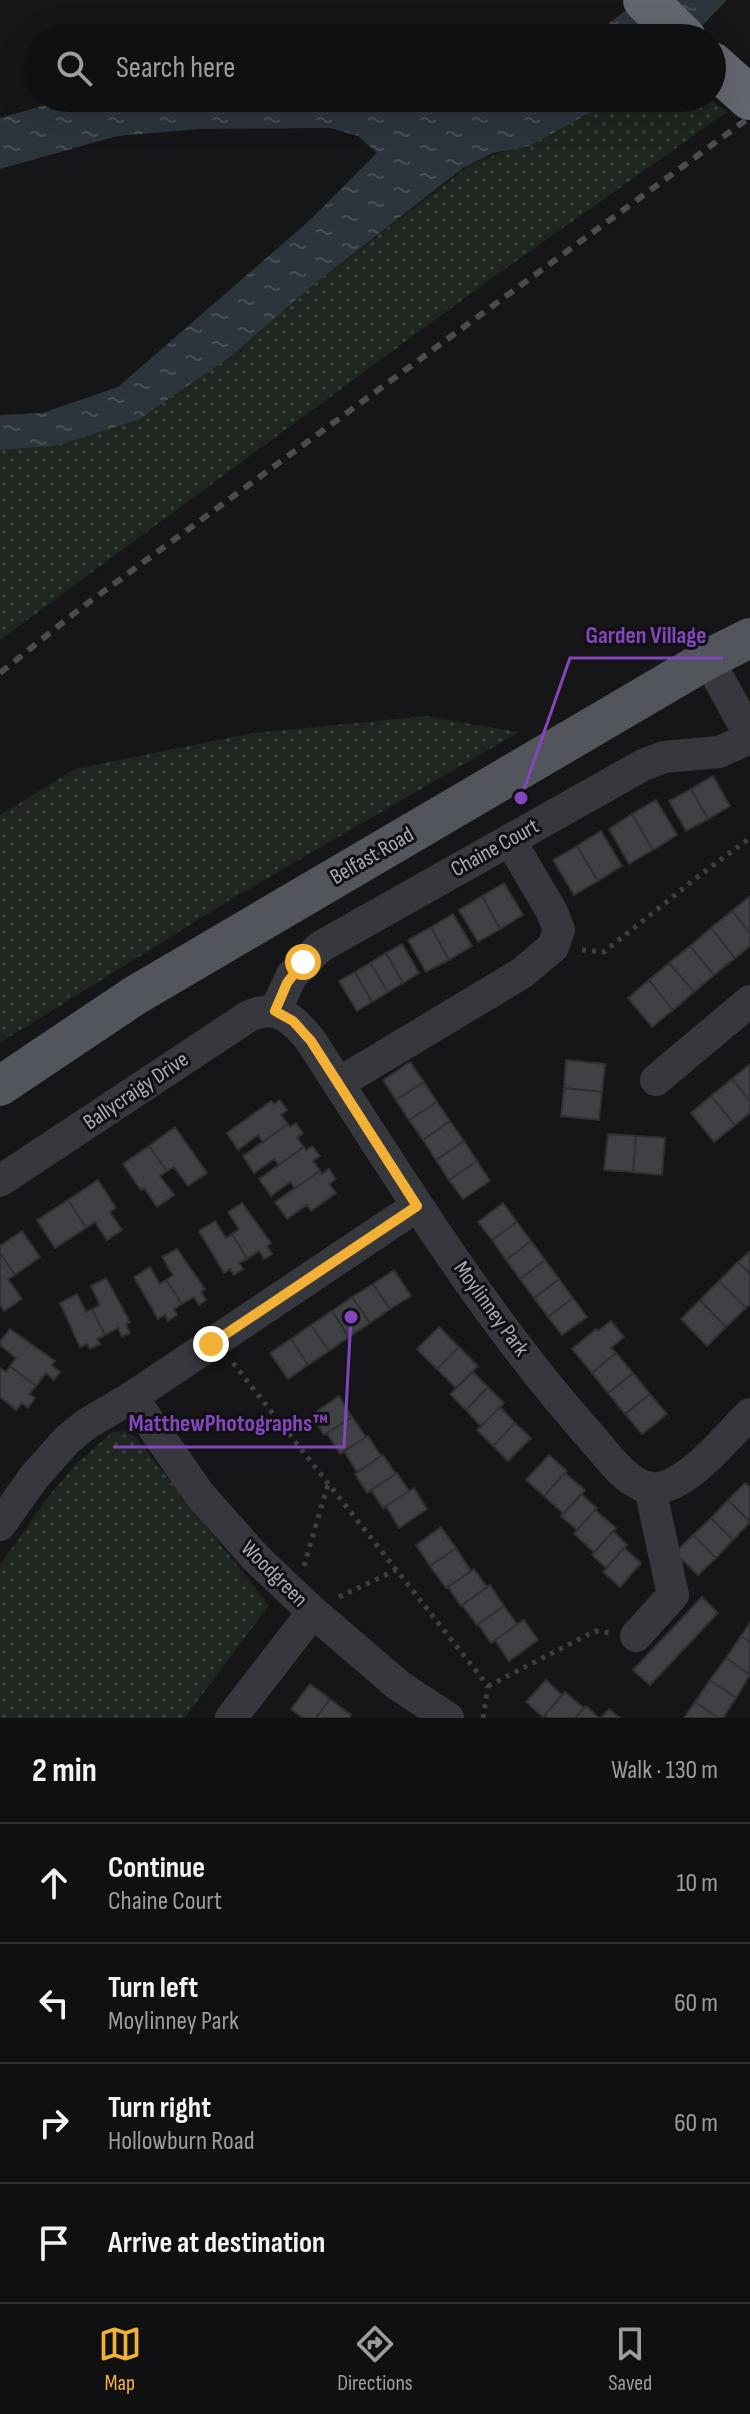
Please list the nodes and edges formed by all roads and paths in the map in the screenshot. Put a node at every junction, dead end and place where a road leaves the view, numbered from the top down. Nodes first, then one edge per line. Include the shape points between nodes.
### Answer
1 (645, 0) edge
2 (670, 24) edge
3 (750, 638) edge
4 (708, 659) junction
5 (750, 737) edge
6 (750, 838) edge
7 (510, 840) junction
8 (553, 947) junction
9 (750, 1001) edge
10 (275, 1011) junction
11 (656, 1080) dead end
12 (339, 1083) junction
13 (0, 1086) edge
14 (0, 1181) edge
15 (417, 1206) junction
16 (215, 1341) junction
17 (132, 1397) junction
18 (750, 1414) edge
19 (328, 1483) junction
20 (650, 1488) junction
21 (0, 1525) edge
22 (396, 1570) junction
23 (303, 1603) junction
24 (636, 1636) joint
25 (488, 1686) junction
26 (231, 1718) edge
27 (448, 1718) edge
28 (483, 1718) edge

1 - 2 highway
3 - 4 main road, Belfast Road
4 - 5 street
4 - 13 main road, Belfast Road via 134,996
5 - 7 street, Chaine Court via 719,752 655,760
6 - 8 path via 604,952
7 - 8 street via 552,912 559,930
7 - 10 street, Chaine Court via 320,947 292,975
8 - 12 street via 522,973
9 - 11 street
10 - 12 street, Moylinney Park via 305,1032
10 - 14 street, Ballycraigy Drive via 249,1016
12 - 15 street, Moylinney Park
15 - 16 street
15 - 20 street, Moylinney Park via 554,1396 615,1464
16 - 17 street
16 - 19 path
17 - 21 street via 67,1440
17 - 23 street, Woodgreen via 200,1495
18 - 20 street via 690,1473 672,1485
19 - 22 path
19 - 23 path via 307,1558
20 - 24 street via 673,1595
22 - 23 path
22 - 25 path
23 - 26 street
23 - 27 street, Woodgreen via 398,1685
24 - 25 path via 595,1631
25 - 28 path

